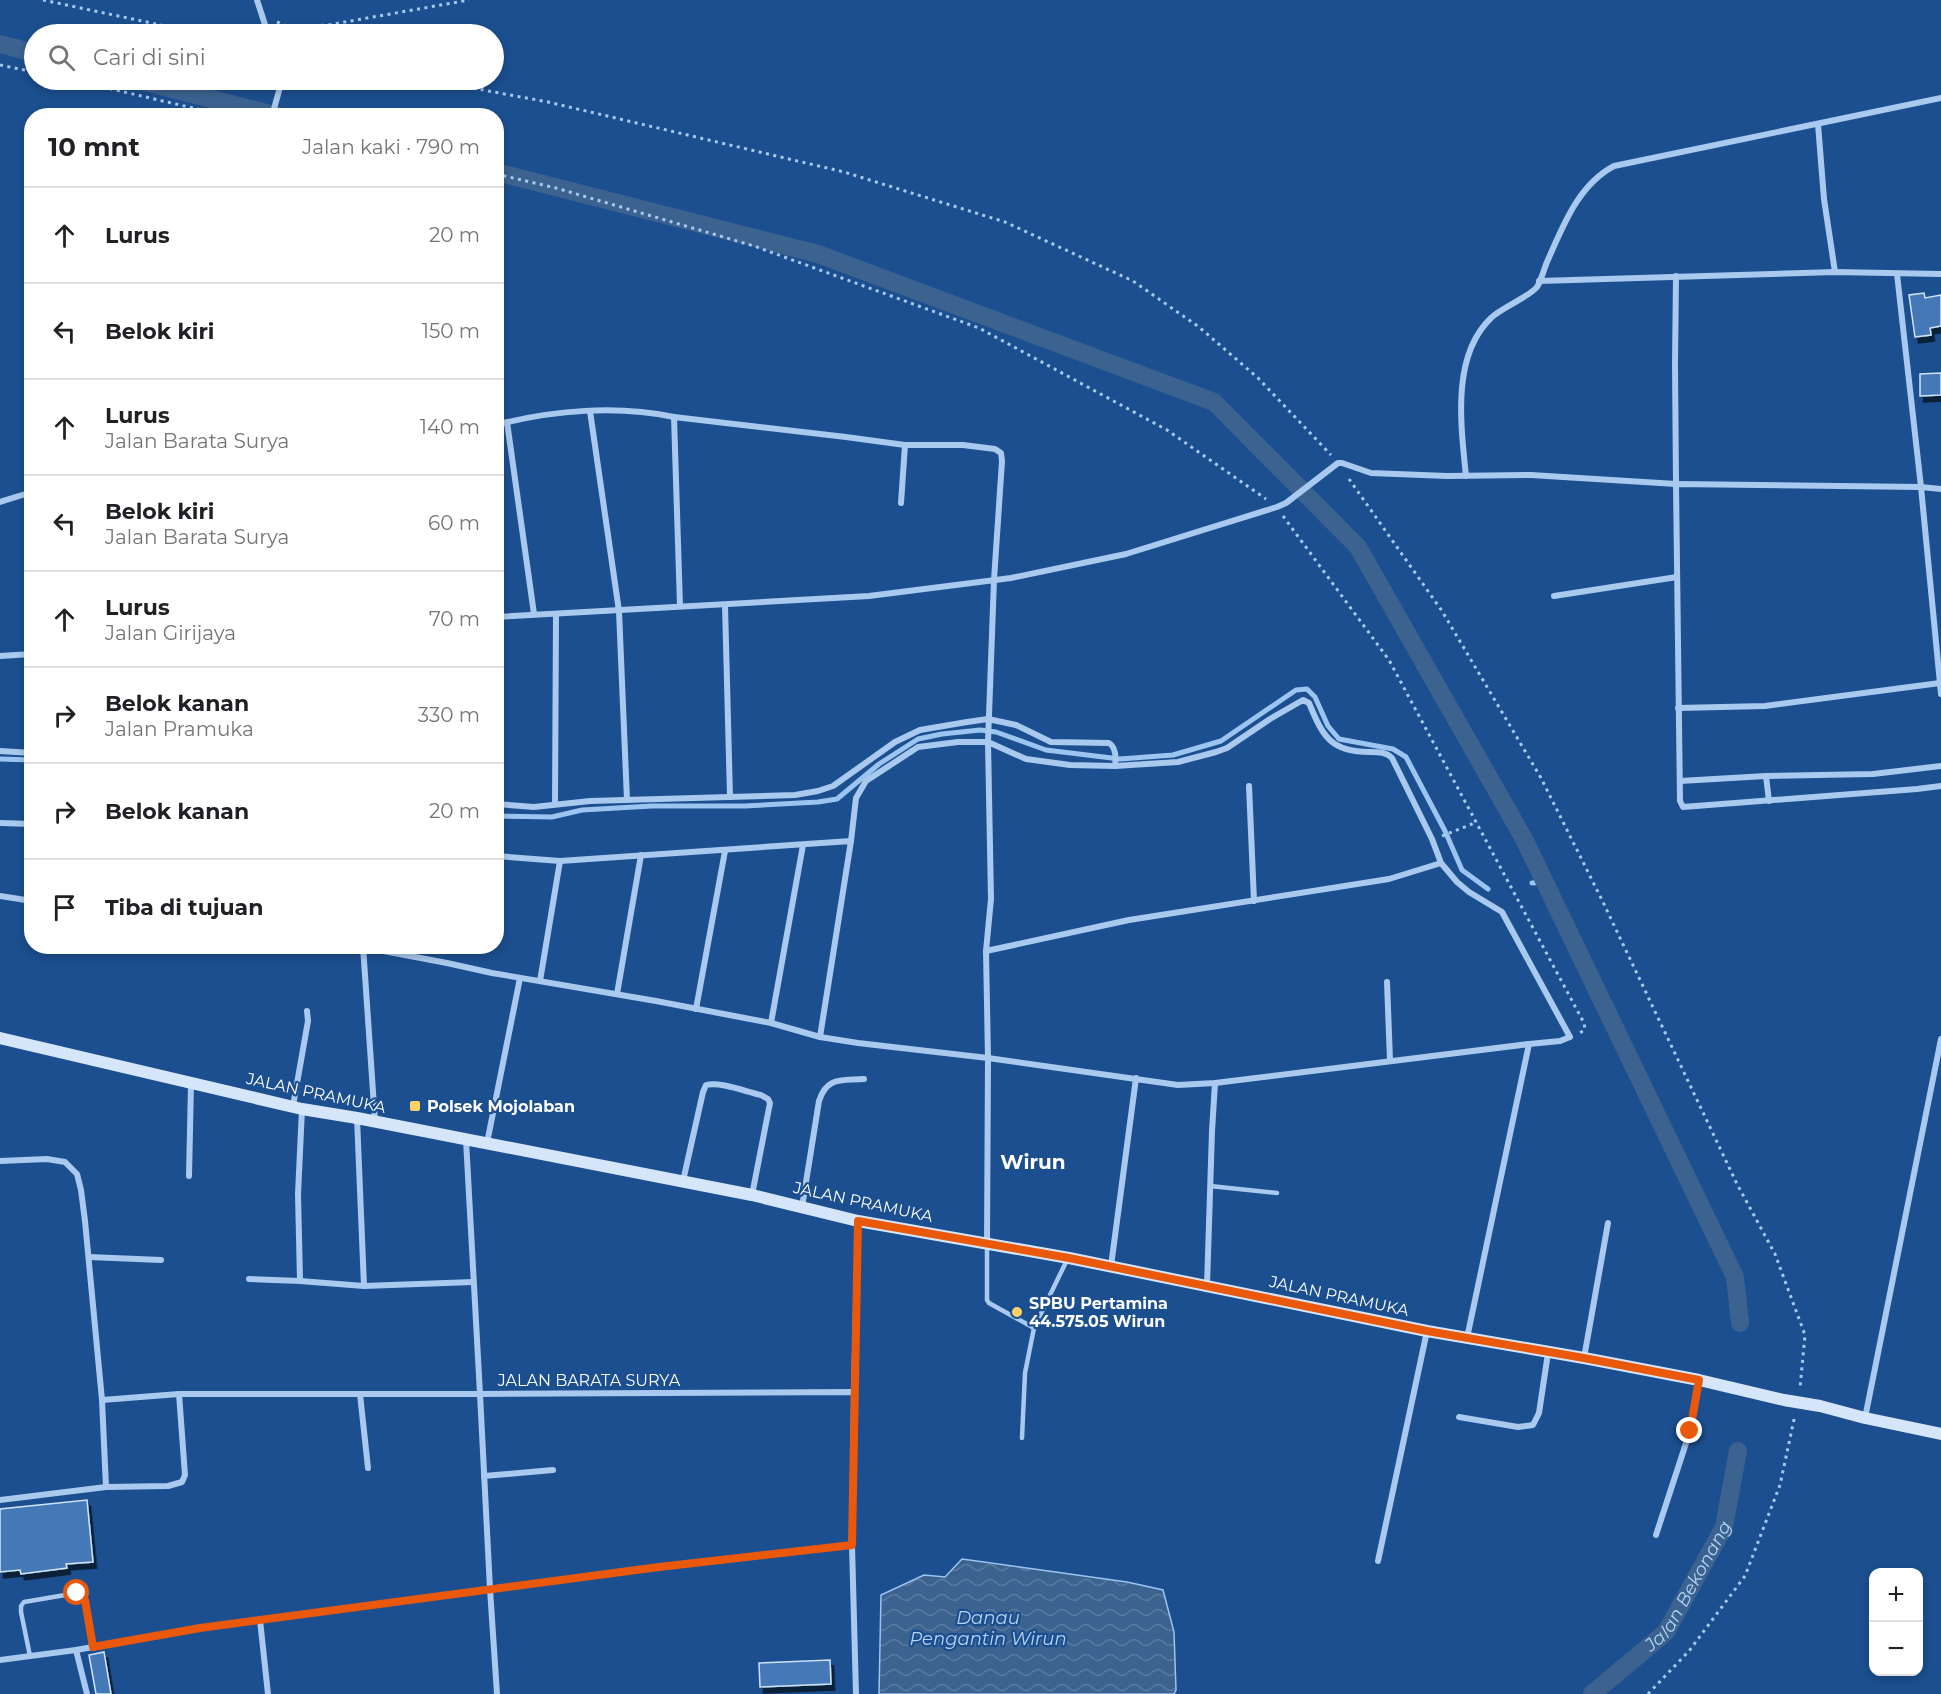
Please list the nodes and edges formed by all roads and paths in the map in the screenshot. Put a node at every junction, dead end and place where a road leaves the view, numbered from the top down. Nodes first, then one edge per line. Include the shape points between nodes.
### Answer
1 (43, 0) edge
2 (469, 0) edge
3 (258, 3) edge
4 (156, 24) edge
5 (265, 24) edge
6 (282, 24) edge
7 (334, 24) edge
8 (0, 65) edge
9 (24, 70) edge
10 (116, 90) edge
11 (279, 90) edge
12 (483, 90) edge
13 (1941, 98) edge
14 (194, 108) edge
15 (274, 108) edge
16 (1818, 124) junction
17 (504, 176) edge
18 (1836, 272) junction
19 (1897, 274) junction
20 (1941, 274) edge
21 (1676, 276) junction
22 (1539, 281) junction
23 (590, 411) junction
24 (674, 417) junction
25 (507, 422) junction
26 (504, 423) edge
27 (905, 445) junction
28 (1338, 463) junction
29 (1466, 476) junction
30 (1676, 484) junction
31 (1921, 487) junction
32 (1941, 489) edge
33 (24, 494) edge
34 (0, 502) edge
35 (901, 503) dead end
36 (1277, 507) junction
37 (1677, 577) junction
38 (994, 580) junction
39 (1554, 596) dead end
40 (725, 605) junction
41 (680, 606) junction
42 (619, 611) junction
43 (534, 614) junction
44 (556, 615) junction
45 (504, 616) edge
46 (24, 654) edge
47 (0, 656) edge
48 (1940, 683) edge
49 (1941, 694) edge
50 (1678, 708) junction
51 (989, 722) junction
52 (988, 739) junction
53 (0, 751) edge
54 (24, 752) edge
55 (1115, 760) junction
56 (1941, 766) edge
57 (1767, 779) junction
58 (1680, 781) junction
59 (1248, 786) dead end
60 (1941, 786) edge
61 (730, 797) junction
62 (627, 800) junction
63 (1769, 800) junction
64 (555, 804) junction
65 (504, 805) edge
66 (1476, 822) junction
67 (0, 823) edge
68 (24, 824) edge
69 (1439, 837) dead end
70 (851, 841) junction
71 (803, 845) junction
72 (725, 851) junction
73 (641, 855) junction
74 (504, 857) edge
75 (560, 861) junction
76 (1442, 863) junction
77 (0, 896) edge
78 (24, 900) edge
79 (1254, 901) junction
80 (986, 951) junction
81 (363, 954) edge
82 (398, 954) edge
83 (520, 978) junction
84 (540, 981) junction
85 (1388, 982) dead end
86 (617, 994) junction
87 (696, 1009) junction
88 (307, 1011) dead end
89 (771, 1023) junction
90 (820, 1037) junction
91 (1570, 1037) junction
92 (0, 1038) edge
93 (1941, 1040) edge
94 (1529, 1044) junction
95 (988, 1058) junction
96 (1390, 1060) junction
97 (1136, 1078) junction
98 (864, 1080) dead end
99 (191, 1083) junction
100 (1215, 1083) junction
101 (297, 1107) junction
102 (357, 1118) junction
103 (375, 1122) junction
104 (466, 1140) junction
105 (487, 1143) junction
106 (0, 1161) edge
107 (189, 1176) dead end
108 (683, 1181) junction
109 (1210, 1186) junction
110 (1278, 1193) dead end
111 (752, 1195) junction
112 (802, 1208) junction
113 (858, 1221) junction
114 (1608, 1223) dead end
115 (987, 1244) junction
116 (89, 1257) junction
117 (1069, 1258) junction
118 (161, 1260) dead end
119 (1111, 1266) junction
120 (249, 1279) dead end
121 (300, 1281) junction
122 (473, 1282) junction
123 (364, 1286) junction
124 (1207, 1286) junction
125 (1034, 1328) junction
126 (1427, 1331) junction
127 (1467, 1338) junction
128 (1548, 1353) junction
129 (1584, 1358) junction
130 (1699, 1380) junction
131 (854, 1392) junction
132 (179, 1394) junction
133 (360, 1394) junction
134 (480, 1394) junction
135 (102, 1400) junction
136 (1798, 1402) junction
137 (1459, 1417) dead end
138 (1865, 1418) junction
139 (1941, 1434) edge
140 (1022, 1438) dead end
141 (368, 1468) dead end
142 (553, 1470) dead end
143 (484, 1476) junction
144 (106, 1487) junction
145 (0, 1500) edge
146 (1656, 1535) dead end
147 (852, 1545) junction
148 (1378, 1561) dead end
149 (490, 1589) junction
150 (260, 1620) junction
151 (93, 1647) junction
152 (76, 1650) junction
153 (30, 1656) junction
154 (0, 1660) edge
155 (87, 1694) edge
156 (268, 1694) edge
157 (497, 1694) edge
158 (856, 1694) edge
159 (1648, 1694) edge

1 - 4 path
2 - 7 path
3 - 5 street
3 - 6 path
8 - 9 path
10 - 14 path
11 - 15 street
12 - 28 path via 844,172 1005,222 1133,281 1199,327 1258,378
13 - 16 street
16 - 18 street via 1824,199
16 - 22 street via 1614,166 1599,174 1576,202
17 - 36 path via 754,246 979,328 1167,430
18 - 19 street
18 - 21 street
19 - 20 street
19 - 31 street
21 - 22 street
21 - 30 street
22 - 29 street via 1536,288 1491,317 1473,340 1462,394
23 - 24 street via 650,412
23 - 25 street
23 - 42 street
24 - 27 street
24 - 41 street
25 - 26 street
25 - 43 street
27 - 35 street
27 - 38 street via 963,445 1001,453
28 - 29 street via 1371,473
28 - 36 street
28 - 136 path via 1442,611 1542,778 1597,890 1737,1184 1775,1254 1794,1301 1805,1335
29 - 30 street via 1530,475
30 - 31 street
30 - 37 street
31 - 32 street
31 - 48 street
33 - 34 street
36 - 38 street via 1126,554
36 - 66 path via 1389,660
37 - 39 street
37 - 50 street
38 - 40 street via 869,596
38 - 51 street
40 - 41 street
40 - 61 street
41 - 42 street
42 - 44 street
42 - 62 street
43 - 44 street
43 - 45 street
44 - 64 street
46 - 47 street
48 - 49 street
48 - 50 street via 1766,706
50 - 58 street
51 - 52 street
51 - 55 street via 1016,725 1051,742 1109,743
51 - 61 street via 920,730 895,742 833,786 818,791
52 - 55 street via 1026,759 1070,765
52 - 70 street via 918,747 866,781 856,798
52 - 80 street via 991,900
53 - 54 street
55 - 76 street via 1178,762 1216,752 1303,700 1331,742 1341,748 1382,752 1392,758
56 - 57 street
57 - 58 street
57 - 63 street
58 - 63 street via 1683,807
59 - 79 street
60 - 63 street
61 - 62 street
62 - 64 street
64 - 65 street
66 - 69 path
66 - 91 path via 1584,1023 1581,1034
67 - 68 street
70 - 71 street
70 - 90 street
71 - 72 street
71 - 89 street
72 - 73 street
72 - 87 street
73 - 75 street
73 - 86 street
74 - 75 street
75 - 84 street
76 - 79 street via 1389,879
76 - 91 street via 1469,892 1502,912
77 - 78 street
79 - 80 street via 1129,920
80 - 95 street
81 - 103 street
82 - 83 street
83 - 84 street
83 - 105 street
84 - 86 street
85 - 96 street
86 - 87 street
87 - 89 street
88 - 101 street
89 - 90 street
90 - 95 street
91 - 94 street
92 - 99 main road, JALAN PRAMUKA
93 - 138 street
94 - 96 street
94 - 127 street
95 - 97 street
95 - 115 street
96 - 100 street
97 - 100 street via 1178,1085
97 - 119 street
98 - 112 street via 832,1082 823,1089
99 - 101 main road, JALAN PRAMUKA
99 - 107 street
100 - 109 street
101 - 102 main road, JALAN PRAMUKA
101 - 121 street
102 - 103 main road, JALAN PRAMUKA
102 - 123 street
103 - 104 main road, JALAN PRAMUKA
104 - 105 main road, JALAN PRAMUKA
104 - 122 street
105 - 108 main road, JALAN PRAMUKA
106 - 116 street via 47,1159 65,1162 77,1173
108 - 111 main road, JALAN PRAMUKA
108 - 111 street via 703,1092 706,1085 719,1084 761,1095 770,1103
109 - 110 lane
109 - 124 street
111 - 112 main road, JALAN PRAMUKA
112 - 113 main road, JALAN PRAMUKA
113 - 115 main road, JALAN PRAMUKA
113 - 131 street
114 - 129 street
115 - 117 main road, JALAN PRAMUKA
115 - 125 lane via 987,1300
116 - 118 street
116 - 135 street
117 - 119 main road, JALAN PRAMUKA
117 - 125 lane
119 - 124 main road, JALAN PRAMUKA
120 - 121 street
121 - 123 street
122 - 123 street
122 - 134 street
124 - 126 main road, JALAN PRAMUKA
125 - 140 lane via 1025,1373
126 - 127 main road, JALAN PRAMUKA
126 - 148 street
127 - 128 main road, JALAN PRAMUKA
128 - 129 main road, JALAN PRAMUKA
128 - 137 street via 1539,1413 1533,1425 1518,1427
129 - 130 main road, JALAN PRAMUKA
130 - 136 main road, JALAN PRAMUKA
130 - 146 street via 1690,1431
131 - 134 street, JALAN BARATA SURYA
131 - 147 street
132 - 133 street
132 - 135 street
132 - 144 street via 185,1475 182,1482 168,1486
133 - 134 street
133 - 141 street
134 - 143 street, JALAN BARATA SURYA
135 - 144 street
136 - 138 main road, JALAN PRAMUKA
136 - 159 path via 1780,1485 1745,1576 1689,1651
138 - 139 main road, JALAN PRAMUKA
142 - 143 street
143 - 149 street, JALAN BARATA SURYA
144 - 145 street
147 - 149 street
147 - 158 street
149 - 150 street
149 - 157 street, JALAN BARATA SURYA
150 - 151 street
150 - 156 street
151 - 152 street
151 - 153 lane via 85,1600 77,1593 24,1602 21,1612
152 - 153 street
152 - 155 street
153 - 154 street

